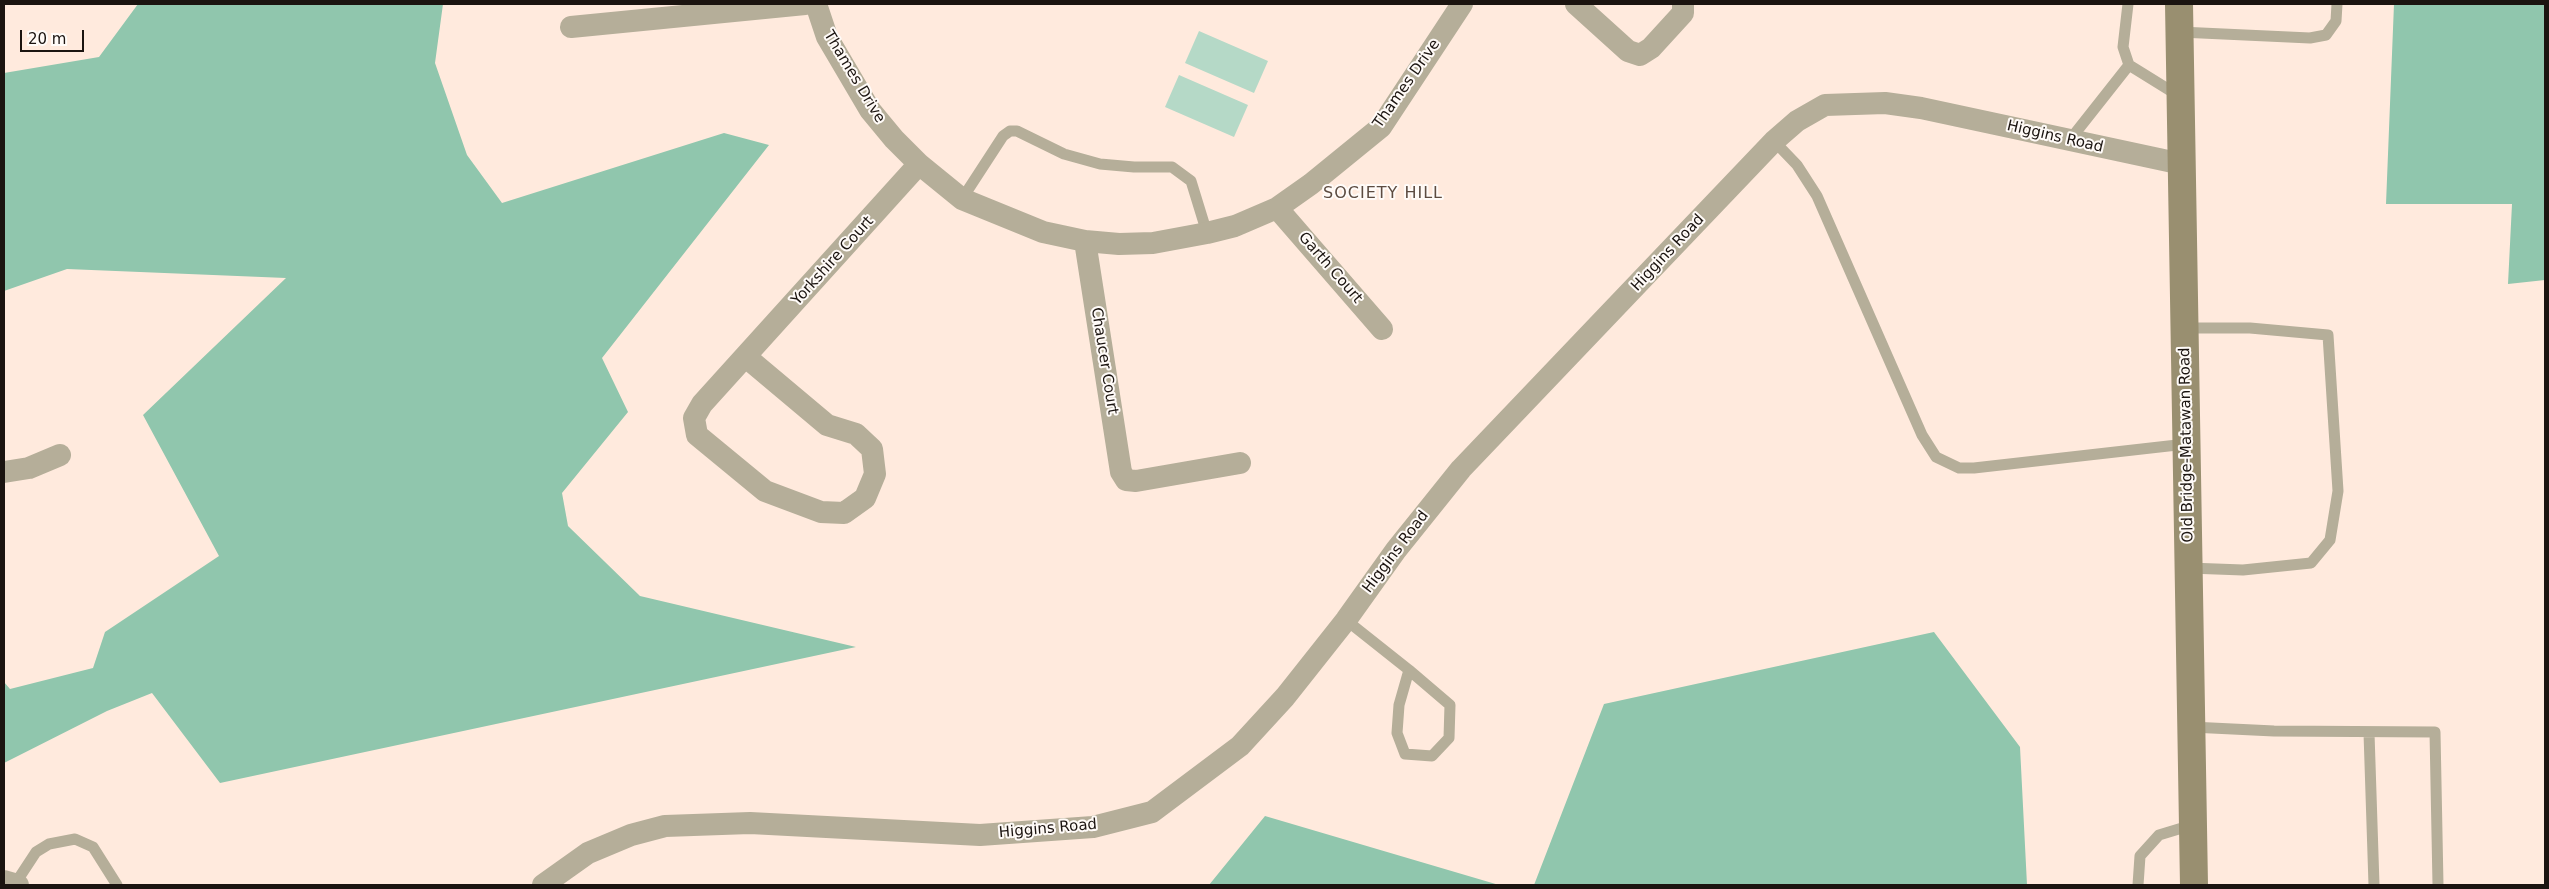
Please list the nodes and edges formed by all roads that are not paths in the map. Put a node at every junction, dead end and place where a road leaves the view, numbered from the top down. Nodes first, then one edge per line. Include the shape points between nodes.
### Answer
1 (805, 4) edge
2 (816, 4) edge
3 (1462, 4) edge
4 (1576, 4) edge
5 (1683, 4) edge
6 (2128, 4) edge
7 (2179, 4) edge
8 (2337, 4) edge
9 (570, 26) dead end
10 (2180, 32) junction
11 (2129, 65) junction
12 (2180, 97) junction
13 (1774, 141) junction
14 (2069, 141) junction
15 (919, 164) junction
16 (2182, 164) junction
17 (962, 199) junction
18 (1277, 208) junction
19 (1207, 233) junction
20 (1085, 241) junction
21 (1382, 328) dead end
22 (2184, 328) junction
23 (746, 357) junction
24 (2186, 444) junction
25 (60, 455) dead end
26 (1240, 463) dead end
27 (4, 472) edge
28 (2189, 568) junction
29 (1346, 620) junction
30 (1410, 670) junction
31 (2191, 728) junction
32 (2368, 733) junction
33 (2192, 825) junction
34 (12, 883) edge
35 (117, 885) edge
36 (543, 885) edge
37 (2138, 885) edge
38 (2194, 885) edge
39 (2374, 885) edge
40 (2438, 885) edge

1 - 9 street
2 - 15 street, Thames Drive via 827,37 870,110
3 - 18 street, Thames Drive via 1381,127
4 - 5 street via 1628,51 1640,55 1651,48 1682,13
6 - 11 lane via 2123,47
7 - 10 main road, Old Bridge-Matawan Road
8 - 10 lane via 2336,21 2326,35 2310,38
10 - 12 main road, Old Bridge-Matawan Road
11 - 12 lane
11 - 14 lane
12 - 16 main road, Old Bridge-Matawan Road
13 - 14 street, Higgins Road via 1797,121 1825,105 1884,103 1921,108
13 - 24 lane via 1797,165 1817,196 1922,435 1936,457 1959,468 1974,468
13 - 29 street, Higgins Road via 1461,469 1396,550
14 - 16 street, Higgins Road
15 - 17 street, Thames Drive
15 - 23 street, Yorkshire Court
16 - 22 main road, Old Bridge-Matawan Road
17 - 19 lane via 1010,130 1064,154 1100,164 1172,166 1191,180
17 - 20 street, Thames Drive via 1018,223
18 - 19 street, Thames Drive via 1235,226
18 - 21 street, Garth Court
19 - 20 street, Thames Drive via 1153,244
20 - 26 street, Chaucer Court via 1120,472 1126,480 1136,481
22 - 24 main road, Old Bridge-Matawan Road
22 - 28 lane via 2250,328 2328,335 2338,491 2330,540 2311,563 2244,570
23 - 23 street, Yorkshire Court via 827,426 856,434 872,449 875,474 864,498 844,513 821,512 765,491 697,435 694,418 702,404
24 - 28 main road, Old Bridge-Matawan Road
25 - 27 street via 29,468
28 - 31 main road, Old Bridge-Matawan Road
29 - 30 lane
29 - 36 street, Higgins Road via 1285,697 1240,746 1152,812 1093,827 980,835 750,823 665,826 631,835 588,853
30 - 30 lane via 1450,706 1449,738 1432,756 1405,754 1397,733 1399,705
31 - 32 lane
31 - 33 main road, Old Bridge-Matawan Road
32 - 39 lane
32 - 40 lane via 2435,732
33 - 37 lane via 2159,835 2140,856
33 - 38 main road, Old Bridge-Matawan Road
34 - 35 lane via 36,852 49,844 75,840 93,847

